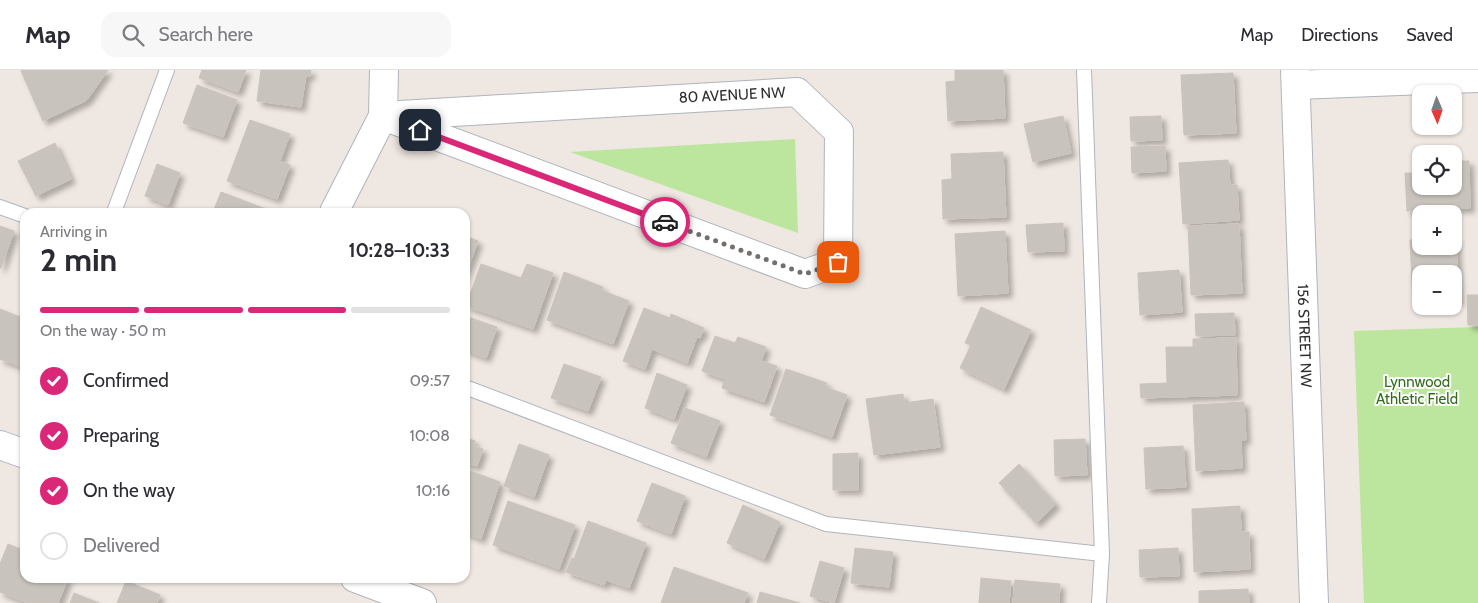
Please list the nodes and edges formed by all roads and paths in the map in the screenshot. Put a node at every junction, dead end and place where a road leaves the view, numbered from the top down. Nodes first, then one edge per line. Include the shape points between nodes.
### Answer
1 (167, 70) edge
2 (384, 70) edge
3 (1084, 70) edge
4 (1296, 77) edge
5 (1478, 78) edge
6 (383, 116) junction
7 (0, 207) edge
8 (115, 208) edge
9 (336, 208) edge
10 (20, 214) edge
11 (470, 389) edge
12 (0, 445) edge
13 (20, 452) edge
14 (1102, 554) junction
15 (368, 583) edge
16 (422, 603) edge
17 (1099, 603) edge
18 (1314, 603) edge

1 - 8 lane
2 - 6 street
3 - 14 lane
4 - 5 street
4 - 18 street, 156 STREET NW
6 - 6 street, 80 AVENUE NW via 805,274 838,262 839,132 797,92
6 - 9 street
7 - 10 lane
11 - 14 lane via 826,524
12 - 13 street
14 - 17 lane
15 - 16 street

